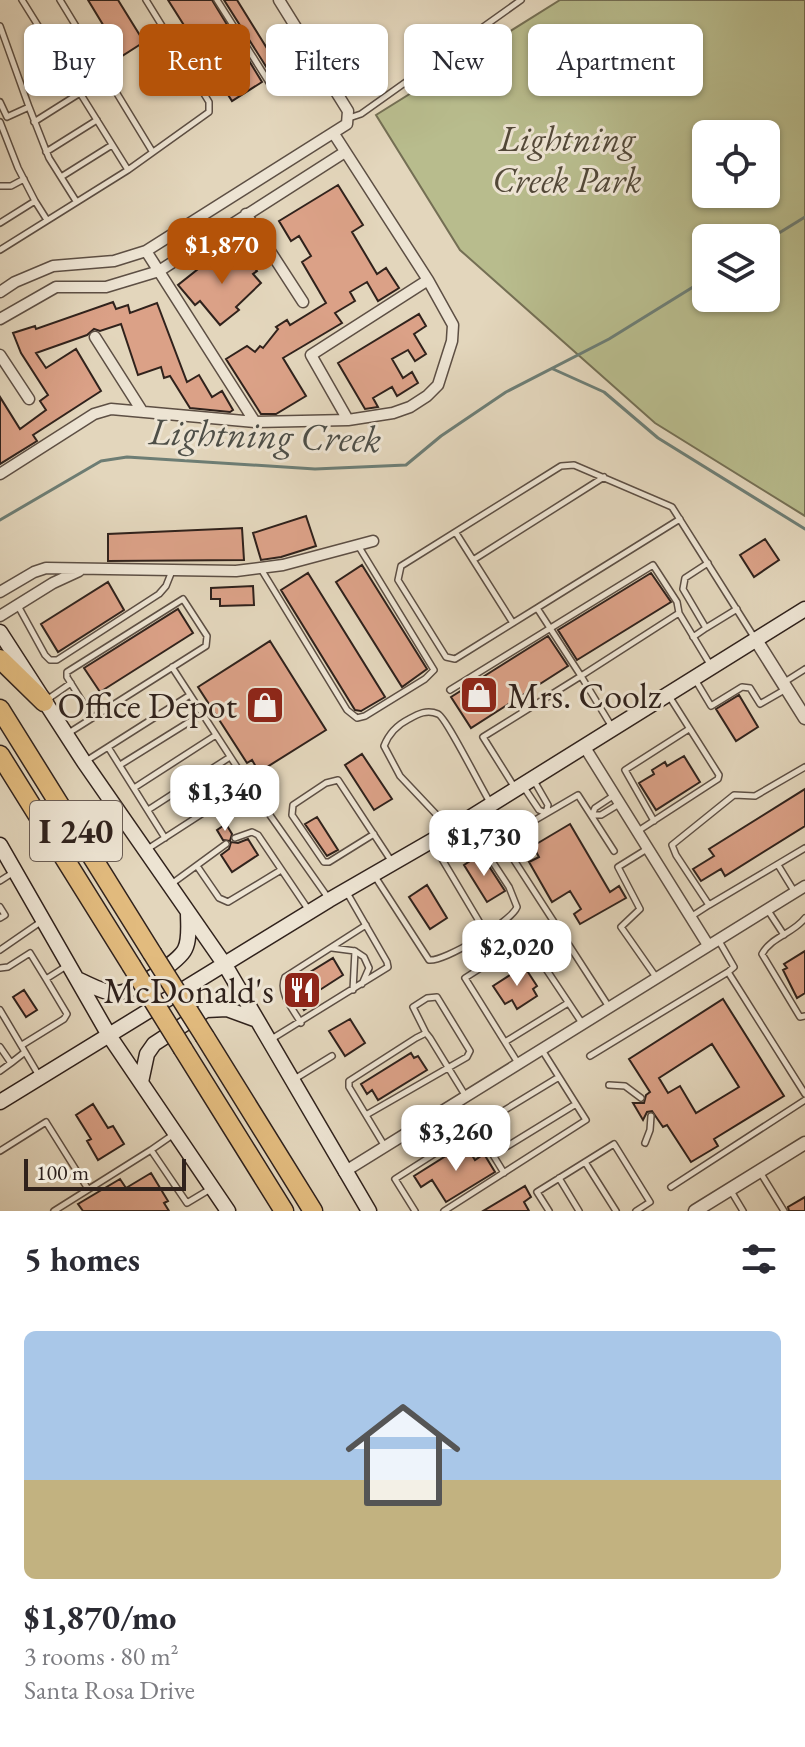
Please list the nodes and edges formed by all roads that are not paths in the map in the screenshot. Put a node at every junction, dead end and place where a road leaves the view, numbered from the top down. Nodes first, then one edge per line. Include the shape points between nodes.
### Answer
1 (22, 0) edge
2 (60, 0) edge
3 (146, 0) edge
4 (217, 0) edge
5 (279, 0) edge
6 (521, 0) edge
7 (37, 24) edge
8 (0, 26) edge
9 (266, 78) edge
10 (75, 96) edge
11 (82, 96) edge
12 (0, 102) edge
13 (29, 107) junction
14 (7, 117) junction
15 (349, 118) junction
16 (97, 120) junction
17 (0, 121) edge
18 (34, 122) junction
19 (334, 134) junction
20 (112, 145) junction
21 (152, 151) junction
22 (46, 152) junction
23 (345, 152) junction
24 (128, 170) junction
25 (61, 177) junction
26 (24, 179) junction
27 (0, 186) edge
28 (35, 201) junction
29 (76, 201) junction
30 (246, 214) junction
31 (47, 220) junction
32 (0, 223) edge
33 (0, 250) edge
34 (146, 251) junction
35 (159, 271) junction
36 (428, 280) junction
37 (0, 292) edge
38 (303, 302) dead end
39 (0, 319) edge
40 (95, 337) dead end
41 (0, 355) edge
42 (29, 399) dead end
43 (142, 411) junction
44 (348, 420) junction
45 (255, 422) junction
46 (0, 474) edge
47 (604, 477) junction
48 (680, 519) junction
49 (456, 532) junction
50 (373, 541) dead end
51 (358, 545) junction
52 (473, 560) junction
53 (708, 563) junction
54 (260, 568) junction
55 (81, 570) junction
56 (172, 570) junction
57 (0, 592) edge
58 (17, 604) junction
59 (537, 608) junction
60 (737, 609) junction
61 (679, 613) junction
62 (803, 615) edge
63 (0, 616) edge
64 (513, 623) junction
65 (550, 628) junction
66 (706, 628) junction
67 (0, 632) edge
68 (693, 637) junction
69 (756, 640) junction
70 (0, 659) edge
71 (172, 667) junction
72 (712, 667) junction
73 (805, 669) edge
74 (581, 676) junction
75 (694, 678) junction
76 (71, 683) junction
77 (785, 686) junction
78 (450, 690) dead end
79 (190, 695) junction
80 (668, 695) junction
81 (44, 702) junction
82 (0, 709) edge
83 (202, 714) junction
84 (92, 717) junction
85 (805, 718) edge
86 (613, 728) junction
87 (689, 729) junction
88 (66, 734) junction
89 (216, 735) junction
90 (584, 746) junction
91 (108, 747) junction
92 (0, 755) edge
93 (230, 757) junction
94 (84, 762) junction
95 (120, 765) junction
96 (805, 767) edge
97 (248, 784) junction
98 (523, 784) junction
99 (134, 788) junction
100 (617, 800) junction
101 (491, 804) junction
102 (148, 810) junction
103 (546, 813) junction
104 (592, 815) junction
105 (465, 821) junction
106 (654, 821) junction
107 (450, 830) junction
108 (637, 832) junction
109 (374, 834) junction
110 (165, 838) junction
111 (235, 838) dead end
112 (431, 841) junction
113 (226, 844) dead end
114 (0, 845) edge
115 (805, 848) edge
116 (647, 849) junction
117 (145, 850) junction
118 (614, 851) dead end
119 (393, 863) junction
120 (778, 865) junction
121 (197, 866) junction
122 (281, 869) junction
123 (15, 872) junction
124 (374, 874) junction
125 (0, 881) edge
126 (169, 885) junction
127 (805, 886) edge
128 (346, 891) junction
129 (794, 892) junction
130 (329, 900) junction
131 (709, 905) junction
132 (0, 907) edge
133 (767, 909) junction
134 (188, 911) junction
135 (310, 912) junction
136 (690, 917) junction
137 (0, 918) edge
138 (805, 918) edge
139 (43, 920) junction
140 (366, 925) junction
141 (486, 933) junction
142 (784, 935) junction
143 (713, 942) junction
144 (330, 947) junction
145 (0, 950) edge
146 (355, 951) junction
147 (68, 965) junction
148 (225, 965) junction
149 (0, 968) edge
150 (728, 972) junction
151 (657, 977) junction
152 (46, 979) junction
153 (77, 979) junction
154 (362, 985) junction
155 (353, 991) junction
156 (569, 1003) junction
157 (609, 1007) junction
158 (0, 1010) edge
159 (805, 1016) edge
160 (257, 1020) junction
161 (301, 1023) junction
162 (583, 1024) junction
163 (426, 1033) junction
164 (110, 1037) junction
165 (269, 1041) junction
166 (505, 1042) junction
167 (0, 1047) edge
168 (24, 1049) junction
169 (541, 1049) junction
170 (332, 1056) dead end
171 (590, 1056) dead end
172 (11, 1063) junction
173 (518, 1064) junction
174 (449, 1067) junction
175 (0, 1071) edge
176 (559, 1077) junction
177 (41, 1078) junction
178 (292, 1081) junction
179 (141, 1082) junction
180 (609, 1085) dead end
181 (466, 1096) junction
182 (805, 1097) edge
183 (641, 1098) dead end
184 (0, 1102) edge
185 (576, 1104) junction
186 (452, 1105) junction
187 (366, 1115) junction
188 (651, 1116) dead end
189 (176, 1133) junction
190 (467, 1133) junction
191 (645, 1143) dead end
192 (805, 1143) edge
193 (385, 1146) junction
194 (151, 1150) junction
195 (0, 1151) edge
196 (585, 1162) junction
197 (759, 1171) junction
198 (344, 1172) junction
199 (504, 1173) junction
200 (559, 1178) junction
201 (671, 1187) dead end
202 (212, 1188) junction
203 (88, 1189) junction
204 (730, 1189) junction
205 (54, 1211) edge
206 (228, 1211) edge
207 (284, 1211) edge
208 (313, 1211) edge
209 (369, 1211) edge
210 (415, 1211) edge
211 (444, 1211) edge
212 (549, 1211) edge
213 (579, 1211) edge
214 (616, 1211) edge
215 (636, 1211) edge
216 (695, 1211) edge
217 (742, 1211) edge
218 (784, 1211) edge

1 - 7 lane
2 - 21 lane
3 - 21 lane via 209,102 209,112
4 - 9 lane
5 - 15 street
6 - 15 lane
8 - 13 lane
10 - 18 lane
11 - 16 lane
12 - 14 lane
13 - 14 lane
13 - 18 lane
14 - 17 lane
15 - 19 street
16 - 20 lane
16 - 22 lane
17 - 26 lane
18 - 22 lane
19 - 23 street
19 - 34 street
20 - 24 lane
20 - 25 lane
21 - 24 lane
22 - 25 lane
23 - 30 street
23 - 36 street
24 - 29 lane
25 - 29 lane
26 - 27 lane
26 - 28 lane
28 - 31 lane
28 - 32 lane
29 - 31 lane
30 - 35 street
30 - 38 street
31 - 33 lane
34 - 35 street
34 - 37 street via 114,261 53,266
35 - 39 street via 106,287 56,287
35 - 45 street
36 - 44 street via 453,325 438,385 393,413
36 - 44 street via 311,355
40 - 43 street
41 - 42 street
43 - 45 street
43 - 46 street via 94,414
44 - 45 street
47 - 48 lane via 672,507
47 - 49 lane via 574,465 561,466
47 - 52 lane
48 - 53 lane
48 - 59 lane
49 - 52 lane
49 - 64 lane via 401,566 398,580 446,657 455,659
50 - 51 street
51 - 54 street
51 - 54 lane via 434,670 357,718 347,710
52 - 64 lane
53 - 60 lane
53 - 66 lane via 685,578 683,589
54 - 56 street
55 - 56 street
55 - 57 street via 46,568
55 - 58 street
56 - 58 lane via 159,594 57,660 45,655
58 - 63 street
59 - 64 lane
59 - 65 lane
60 - 66 lane
60 - 69 lane
61 - 65 lane via 653,565
61 - 68 lane
61 - 74 lane
62 - 69 main road
65 - 74 lane
65 - 78 lane
66 - 68 lane
67 - 81 main road
68 - 72 lane
69 - 72 main road
69 - 77 street
70 - 81 highway
71 - 76 lane via 208,641 183,599 70,669
71 - 79 lane
71 - 84 lane
72 - 75 main road
73 - 77 lane
74 - 86 lane
74 - 98 lane via 483,737
75 - 77 lane via 711,706 742,687 750,688 760,704
75 - 80 main road
76 - 81 lane
76 - 84 lane
77 - 85 street
79 - 83 lane
79 - 91 lane
80 - 86 main road
80 - 87 lane
81 - 88 main road
82 - 208 highway, I 240, bridge
83 - 89 lane
83 - 95 lane
84 - 88 lane
86 - 90 main road
87 - 106 lane via 624,774
87 - 106 lane via 719,775 716,783
88 - 94 main road
89 - 93 lane
89 - 99 lane
90 - 98 main road
90 - 100 street
91 - 94 lane
91 - 95 lane
92 - 207 highway, I 240, bridge
93 - 97 lane
93 - 102 lane
94 - 117 main road
95 - 99 lane
96 - 131 lane via 755,796 734,795 672,845
97 - 110 lane
97 - 130 lane
98 - 101 main road
98 - 103 lane
98 - 103 lane via 548,805
99 - 102 lane
100 - 104 lane via 601,815
100 - 104 lane via 595,808
100 - 108 street
101 - 105 main road
101 - 107 lane via 445,718 421,712 397,725 384,746 400,776
102 - 110 lane
103 - 104 lane via 578,795
103 - 157 lane via 501,840
104 - 118 lane
105 - 107 main road
105 - 141 lane via 517,907
106 - 108 lane
107 - 112 main road
108 - 116 street
109 - 109 lane via 338,780 296,801 292,811 321,860 329,862
109 - 119 lane
110 - 117 lane
111 - 122 lane via 258,835
112 - 119 main road
112 - 141 lane
113 - 121 lane
114 - 123 main road
115 - 120 lane
116 - 136 street
116 - 151 lane via 618,867 640,909 621,927
117 - 126 main road
119 - 124 main road
120 - 129 lane
120 - 131 lane
121 - 122 lane via 219,898 228,902
121 - 126 lane
122 - 135 lane
123 - 125 lane
123 - 139 main road
124 - 128 main road
124 - 141 lane via 432,962
126 - 134 main road
127 - 129 street
128 - 130 main road
128 - 140 lane
129 - 133 street
130 - 135 main road
131 - 136 lane
132 - 137 lane via 5,915
133 - 142 lane
133 - 143 street
134 - 148 main road
134 - 153 main road via 185,951 127,991 108,992
135 - 148 main road
136 - 143 street
138 - 142 lane
139 - 145 lane
139 - 147 main road
140 - 144 lane
140 - 154 lane via 388,967
142 - 159 lane via 762,954 800,1017
143 - 150 lane via 734,967
143 - 151 street
144 - 146 lane
144 - 161 lane via 288,974 281,985
146 - 154 lane via 369,968
146 - 155 lane
147 - 152 lane
147 - 153 main road
148 - 160 main road
148 - 164 main road
149 - 152 lane via 30,953
150 - 171 lane
150 - 182 lane
151 - 157 street
152 - 168 lane via 67,1014
153 - 164 main road
154 - 155 lane
155 - 161 lane
156 - 162 lane
156 - 166 lane
156 - 166 lane via 526,939 465,978
157 - 162 street
158 - 168 lane
160 - 165 main road
160 - 179 main road via 221,1007 206,1010 154,1044
161 - 165 lane
162 - 169 street
163 - 174 lane
163 - 174 lane via 413,1007 437,997 470,1051
163 - 187 lane via 349,1081
164 - 177 main road
164 - 179 main road
165 - 178 main road
166 - 173 lane
167 - 172 lane
168 - 172 lane
168 - 177 lane
169 - 173 street
169 - 176 lane
170 - 178 lane
172 - 175 lane
173 - 181 street
174 - 181 lane
174 - 187 lane
176 - 185 lane
176 - 190 lane
177 - 184 main road
178 - 198 main road
179 - 189 main road
180 - 183 lane via 625,1086
181 - 186 street
182 - 201 lane
185 - 199 lane via 586,1120
185 - 199 lane via 493,1155
186 - 190 lane
186 - 193 street
187 - 193 lane
188 - 191 lane
189 - 194 lane
189 - 202 main road
190 - 210 lane via 395,1179
192 - 197 street
193 - 198 street
194 - 202 lane via 187,1203
194 - 203 lane
195 - 203 lane via 46,1122
196 - 200 lane
196 - 214 lane
196 - 215 lane via 614,1144 650,1202
197 - 204 street
197 - 218 lane
198 - 209 main road
199 - 211 lane
200 - 212 lane via 537,1192
200 - 213 lane
202 - 206 main road
203 - 205 lane
204 - 216 street
204 - 217 lane

